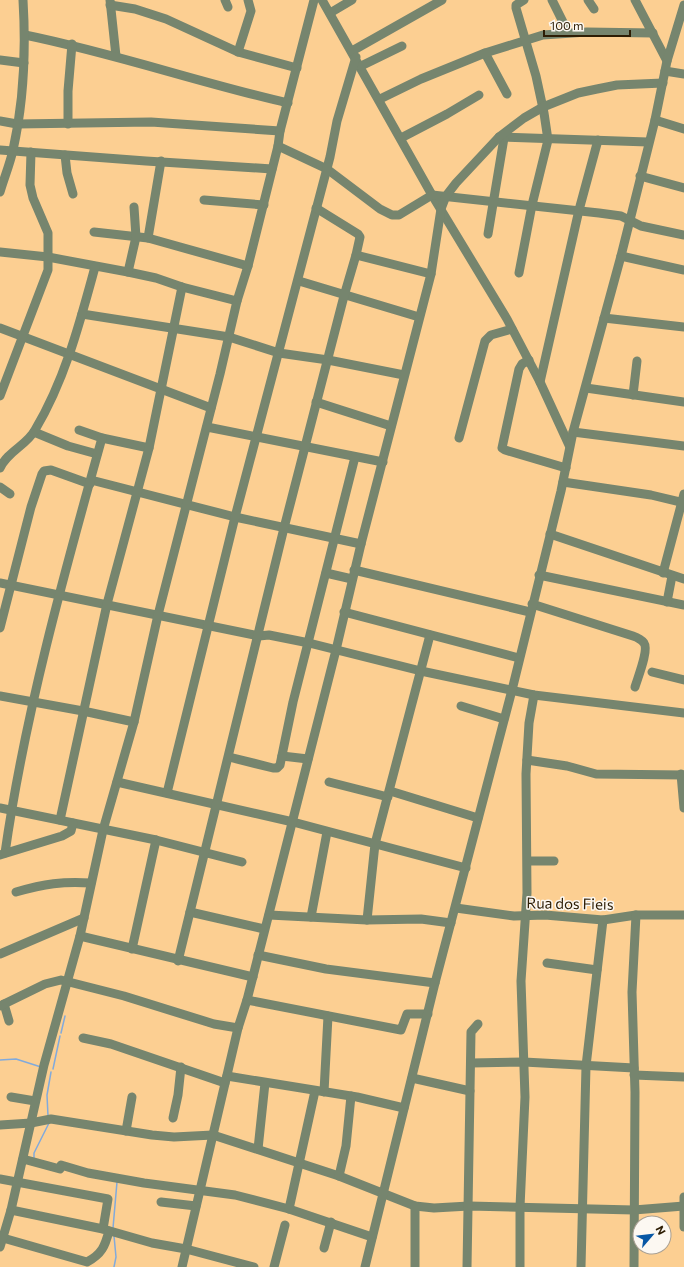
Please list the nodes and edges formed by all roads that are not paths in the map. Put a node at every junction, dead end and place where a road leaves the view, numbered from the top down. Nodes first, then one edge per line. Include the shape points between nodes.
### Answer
1 (23, 0) edge
2 (248, 0) edge
3 (314, 0) edge
4 (322, 0) edge
5 (352, 0) edge
6 (442, 0) edge
7 (524, 0) edge
8 (552, 0) edge
9 (588, 0) edge
10 (635, 0) edge
11 (110, 2) edge
12 (428, 4) edge
13 (684, 5) edge
14 (594, 9) dead end
15 (330, 13) junction
16 (568, 32) junction
17 (653, 34) junction
18 (26, 35) junction
19 (526, 39) junction
20 (72, 44) junction
21 (402, 46) dead end
22 (238, 52) junction
23 (485, 53) junction
24 (354, 54) junction
25 (116, 56) junction
26 (0, 60) edge
27 (666, 61) junction
28 (24, 63) junction
29 (361, 66) junction
30 (297, 68) junction
31 (665, 71) junction
32 (684, 74) edge
33 (663, 83) junction
34 (507, 94) dead end
35 (478, 95) dead end
36 (380, 99) junction
37 (288, 103) junction
38 (543, 107) junction
39 (655, 120) junction
40 (0, 121) edge
41 (17, 124) junction
42 (68, 124) junction
43 (684, 129) edge
44 (280, 131) junction
45 (401, 138) junction
46 (502, 138) junction
47 (548, 140) junction
48 (598, 140) junction
49 (648, 142) junction
50 (278, 146) junction
51 (0, 150) edge
52 (13, 151) junction
53 (31, 152) junction
54 (65, 155) junction
55 (161, 161) junction
56 (272, 169) junction
57 (327, 169) junction
58 (640, 176) junction
59 (684, 188) edge
60 (0, 192) edge
61 (73, 194) dead end
62 (432, 195) junction
63 (446, 196) junction
64 (204, 200) dead end
65 (493, 201) junction
66 (532, 205) junction
67 (264, 206) junction
68 (134, 207) dead end
69 (316, 208) junction
70 (441, 209) junction
71 (579, 210) junction
72 (629, 221) junction
73 (94, 232) dead end
74 (488, 234) dead end
75 (684, 235) edge
76 (136, 237) junction
77 (148, 238) junction
78 (0, 252) edge
79 (356, 255) junction
80 (621, 256) junction
81 (48, 257) junction
82 (248, 266) junction
83 (95, 267) junction
84 (684, 270) edge
85 (128, 272) junction
86 (519, 273) dead end
87 (431, 274) junction
88 (299, 281) junction
89 (182, 287) junction
90 (344, 296) junction
91 (237, 301) junction
92 (82, 314) junction
93 (419, 317) junction
94 (604, 318) junction
95 (684, 327) edge
96 (0, 328) edge
97 (174, 328) junction
98 (512, 329) junction
99 (22, 337) junction
100 (229, 337) junction
101 (279, 353) junction
102 (69, 354) junction
103 (328, 360) junction
104 (528, 360) junction
105 (637, 361) dead end
106 (404, 375) junction
107 (540, 382) junction
108 (586, 388) junction
109 (162, 389) junction
110 (633, 395) junction
111 (0, 396) edge
112 (316, 402) junction
113 (684, 402) edge
114 (211, 408) junction
115 (391, 426) junction
116 (207, 427) junction
117 (79, 430) dead end
118 (34, 432) junction
119 (573, 432) junction
120 (258, 436) junction
121 (102, 438) junction
122 (459, 438) dead end
123 (569, 445) junction
124 (684, 446) edge
125 (305, 447) junction
126 (149, 448) junction
127 (98, 454) junction
128 (356, 458) junction
129 (383, 462) junction
130 (1, 465) edge
131 (566, 468) junction
132 (90, 482) junction
133 (563, 482) junction
134 (0, 487) edge
135 (138, 491) junction
136 (10, 494) dead end
137 (683, 500) edge
138 (188, 504) junction
139 (235, 517) junction
140 (284, 528) junction
141 (550, 534) junction
142 (335, 538) junction
143 (361, 544) junction
144 (354, 570) junction
145 (326, 573) junction
146 (539, 575) junction
147 (667, 575) junction
148 (352, 579) junction
149 (684, 579) edge
150 (0, 583) edge
151 (11, 585) junction
152 (59, 596) junction
153 (667, 602) junction
154 (107, 604) junction
155 (684, 605) edge
156 (531, 608) junction
157 (344, 612) junction
158 (158, 615) junction
159 (210, 626) junction
160 (0, 628) edge
161 (430, 635) junction
162 (259, 636) junction
163 (309, 643) junction
164 (336, 650) junction
165 (519, 658) junction
166 (421, 671) junction
167 (652, 672) dead end
168 (684, 680) edge
169 (635, 687) dead end
170 (512, 690) junction
171 (534, 695) junction
172 (0, 696) edge
173 (34, 702) junction
174 (462, 706) dead end
175 (84, 711) junction
176 (684, 713) edge
177 (504, 719) junction
178 (134, 722) junction
179 (282, 756) junction
180 (229, 757) junction
181 (308, 759) junction
182 (527, 760) junction
183 (683, 774) edge
184 (117, 782) junction
185 (329, 782) dead end
186 (167, 793) junction
187 (389, 794) junction
188 (217, 806) junction
189 (0, 808) edge
190 (684, 808) edge
191 (11, 810) junction
192 (478, 818) junction
193 (60, 820) junction
194 (293, 822) junction
195 (73, 823) junction
196 (103, 830) junction
197 (326, 832) junction
198 (156, 840) junction
199 (375, 844) junction
200 (205, 853) junction
201 (2, 854) edge
202 (528, 860) junction
203 (554, 861) dead end
204 (242, 862) dead end
205 (466, 868) junction
206 (91, 883) junction
207 (16, 892) dead end
208 (456, 908) junction
209 (190, 912) junction
210 (269, 915) junction
211 (636, 915) junction
212 (684, 915) edge
213 (526, 916) junction
214 (311, 917) junction
215 (84, 918) junction
216 (368, 920) junction
217 (603, 920) junction
218 (451, 923) junction
219 (264, 929) junction
220 (80, 936) junction
221 (132, 949) junction
222 (0, 954) edge
223 (258, 955) junction
224 (178, 961) junction
225 (547, 963) dead end
226 (597, 970) junction
227 (253, 977) junction
228 (68, 981) junction
229 (435, 983) junction
230 (247, 1000) junction
231 (2, 1005) edge
232 (428, 1014) junction
233 (328, 1016) junction
234 (9, 1021) dead end
235 (478, 1024) dead end
236 (238, 1028) junction
237 (83, 1038) dead end
238 (524, 1062) junction
239 (471, 1063) junction
240 (586, 1066) junction
241 (181, 1067) junction
242 (634, 1071) junction
243 (684, 1077) edge
244 (412, 1078) junction
245 (226, 1080) junction
246 (265, 1083) junction
247 (319, 1091) junction
248 (470, 1091) junction
249 (351, 1096) junction
250 (11, 1097) dead end
251 (132, 1097) dead end
252 (35, 1101) junction
253 (404, 1108) junction
254 (173, 1118) dead end
255 (31, 1124) junction
256 (0, 1125) edge
257 (126, 1131) junction
258 (213, 1135) junction
259 (258, 1150) junction
260 (22, 1159) junction
261 (300, 1162) junction
262 (339, 1176) junction
263 (0, 1179) edge
264 (17, 1181) junction
265 (200, 1192) junction
266 (383, 1192) junction
267 (684, 1197) edge
268 (161, 1202) dead end
269 (196, 1206) junction
270 (415, 1206) junction
271 (469, 1206) junction
272 (684, 1206) edge
273 (520, 1207) junction
274 (288, 1209) junction
275 (11, 1210) junction
276 (581, 1210) junction
277 (634, 1210) junction
278 (331, 1222) junction
279 (285, 1225) dead end
280 (3, 1227) edge
281 (684, 1227) edge
282 (106, 1230) junction
283 (372, 1237) junction
284 (1, 1243) edge
285 (324, 1248) dead end
286 (186, 1249) junction
287 (238, 1265) edge
288 (182, 1267) edge
289 (254, 1267) edge
290 (274, 1267) edge
291 (365, 1267) edge
292 (415, 1267) edge
293 (467, 1267) edge
294 (520, 1267) edge
295 (581, 1267) edge
296 (634, 1267) edge

1 - 18 street
2 - 22 street via 251,11
3 - 30 street
4 - 15 street
5 - 15 street
6 - 12 street
7 - 19 street via 516,5
8 - 16 street
9 - 14 street
10 - 17 street
11 - 22 street via 166,19
11 - 25 street
12 - 24 street
13 - 27 street
15 - 24 street
16 - 17 street
16 - 19 street
17 - 27 street
18 - 20 street
18 - 28 street
19 - 23 street
19 - 38 street
20 - 25 street
20 - 42 street
21 - 29 street
22 - 30 street
23 - 34 street
23 - 36 street
24 - 29 street
24 - 57 street
25 - 37 street via 238,92
26 - 28 street
27 - 31 street
28 - 41 street
29 - 36 street
30 - 37 street
31 - 32 street
31 - 33 street
33 - 38 street via 597,88
33 - 39 street
35 - 45 street
36 - 45 street
37 - 44 street
38 - 46 street via 524,118
38 - 47 street
39 - 43 street
39 - 49 street
40 - 41 street
41 - 42 street
41 - 52 street
42 - 44 street via 151,122
44 - 50 street
45 - 62 street
46 - 47 street
46 - 63 street
46 - 65 street
47 - 48 street
47 - 66 street
48 - 49 street
48 - 71 street
49 - 58 street
50 - 56 street
50 - 57 street
51 - 52 street
52 - 53 street
52 - 60 street
53 - 54 street
53 - 81 street via 30,185 48,232
54 - 55 street
54 - 61 street
55 - 56 street
55 - 77 street
56 - 67 street
57 - 62 street via 392,216 399,215
57 - 69 street
58 - 59 street
58 - 72 street
62 - 63 street
62 - 70 street
63 - 65 street
63 - 70 street
64 - 67 street
65 - 66 street
65 - 74 street
66 - 71 street
66 - 86 street
67 - 82 street
68 - 76 street
69 - 79 street via 358,234
69 - 88 street
70 - 87 street
70 - 98 street
71 - 72 street via 621,216
71 - 107 street
72 - 75 street
72 - 80 street
73 - 76 street
76 - 77 street
76 - 85 street
77 - 82 street
78 - 81 street
79 - 87 street
79 - 90 street
80 - 84 street
80 - 94 street
81 - 83 street
81 - 99 street via 47,277
82 - 91 street
83 - 85 street
83 - 92 street
85 - 89 street
87 - 93 street
88 - 90 street
88 - 101 street
89 - 91 street
89 - 97 street
90 - 93 street
90 - 103 street
91 - 100 street
92 - 97 street
92 - 102 street
93 - 106 street
94 - 95 street
94 - 108 street
96 - 99 street
97 - 100 street
97 - 109 street
98 - 104 street
98 - 122 street via 491,336 485,341
99 - 102 street
99 - 111 street
100 - 101 street
100 - 114 street
101 - 103 street
101 - 120 street
102 - 109 street
102 - 118 street
103 - 106 street
103 - 112 street
104 - 107 street
104 - 131 street via 519,369 502,448
105 - 110 street
106 - 115 street
107 - 123 street
108 - 110 street
108 - 119 street
109 - 114 street
109 - 126 street
110 - 113 street
112 - 115 street
112 - 125 street
114 - 116 street
115 - 129 street
116 - 120 street
116 - 138 street
117 - 121 street
118 - 127 street via 68,446
118 - 130 street via 11,452
119 - 123 street
119 - 124 street
120 - 125 street
120 - 139 street
121 - 126 street
121 - 127 street
123 - 131 street
125 - 128 street
125 - 140 street
126 - 135 street
127 - 132 street
128 - 129 street
128 - 142 street
129 - 143 street
131 - 133 street
132 - 135 street
132 - 151 street via 51,470 44,471 31,507
132 - 152 street
133 - 137 street
133 - 141 street
134 - 136 street
135 - 138 street
135 - 154 street
137 - 147 street
138 - 139 street
138 - 158 street
139 - 140 street
139 - 159 street
140 - 142 street
140 - 162 street
141 - 146 street
141 - 147 street
142 - 143 street
142 - 145 street
143 - 144 street
144 - 148 street
144 - 156 street
145 - 148 street
145 - 163 street
146 - 153 street
146 - 156 street
147 - 149 street
147 - 153 street
148 - 157 street
150 - 151 street
151 - 152 street
151 - 160 street
152 - 154 street
152 - 173 street
153 - 155 street
154 - 158 street
154 - 175 street
156 - 165 street
156 - 169 street via 642,641 645,652
157 - 161 street
157 - 164 street
158 - 159 street
158 - 178 street
159 - 162 street
159 - 186 street
161 - 165 street
161 - 166 street
162 - 163 street via 269,635
162 - 180 street
163 - 164 street
163 - 179 street
164 - 166 street
164 - 181 street
165 - 170 street
166 - 170 street
166 - 187 street
167 - 168 street
170 - 171 street
170 - 177 street
171 - 176 street
171 - 182 street
172 - 173 street
173 - 175 street
173 - 191 street
174 - 177 street
175 - 178 street
175 - 193 street
177 - 192 street
178 - 184 street
179 - 180 street via 278,768
179 - 181 street
180 - 188 street
181 - 194 street
182 - 183 street via 567,766 596,774
182 - 202 street
183 - 190 street
184 - 186 street
184 - 196 street
185 - 187 street
186 - 188 street
187 - 192 street
187 - 199 street
188 - 194 street
188 - 200 street
189 - 191 street
191 - 193 street
191 - 201 street
192 - 205 street
193 - 195 street
194 - 197 street
194 - 210 street
195 - 196 street
195 - 201 street via 71,831 62,836
196 - 198 street
196 - 206 street
197 - 199 street
197 - 214 street
198 - 200 street
198 - 221 street
199 - 205 street
199 - 216 street
200 - 204 street
200 - 209 street
202 - 203 street
202 - 213 street
205 - 208 street
206 - 207 street via 56,882
206 - 215 street
208 - 213 street, Rua dos Fieis
208 - 218 street
209 - 219 street
209 - 224 street
210 - 214 street
210 - 219 street
211 - 212 street, Rua dos Fieis
211 - 217 street, Rua dos Fieis
211 - 242 street via 632,992
213 - 217 street, Rua dos Fieis
213 - 238 street via 521,981
214 - 216 street
215 - 220 street
215 - 222 street
216 - 218 street
217 - 226 street
218 - 229 street
219 - 223 street
220 - 221 street
220 - 228 street
221 - 224 street
223 - 227 street
223 - 229 street via 339,971
224 - 227 street
225 - 226 street
226 - 240 street
227 - 230 street
228 - 231 street via 60,980 46,984
228 - 236 street via 214,1024
228 - 252 street
229 - 232 street
230 - 233 street
230 - 236 street
231 - 234 street
232 - 233 street via 407,1014 401,1030
232 - 244 street
233 - 247 street
235 - 239 street via 471,1032
236 - 245 street
237 - 241 street via 111,1044
238 - 239 street
238 - 240 street
238 - 273 street
239 - 248 street
240 - 242 street
240 - 276 street
241 - 245 street
241 - 254 street
242 - 243 street
242 - 277 street
244 - 248 street
244 - 253 street
245 - 246 street
245 - 258 street
246 - 247 street
246 - 259 street
247 - 249 street
247 - 261 street
248 - 271 street
249 - 253 street
249 - 262 street via 346,1146
250 - 252 street
251 - 257 street
252 - 255 street
253 - 266 street
255 - 256 street
255 - 257 street via 51,1119
255 - 260 street
257 - 258 street via 174,1137
258 - 259 street
258 - 265 street
259 - 261 street
260 - 264 street
260 - 265 street via 60,1169 61,1165 88,1173
261 - 262 street
261 - 274 street
262 - 266 street
263 - 264 street
264 - 275 street
264 - 282 street via 108,1199
265 - 269 street
265 - 274 street via 226,1194
266 - 270 street
266 - 283 street
267 - 272 street
268 - 269 street
269 - 286 street
270 - 271 street
270 - 292 street
271 - 273 street
271 - 293 street
272 - 277 street
272 - 281 street
273 - 276 street
273 - 294 street
274 - 278 street
275 - 280 street
275 - 282 street
276 - 277 street
276 - 295 street
277 - 296 street
278 - 283 street
278 - 285 street
279 - 290 street
280 - 284 street
282 - 284 street via 104,1248 97,1257 87,1262
282 - 286 street via 152,1243
283 - 291 street
286 - 287 street
286 - 288 street
287 - 289 street

